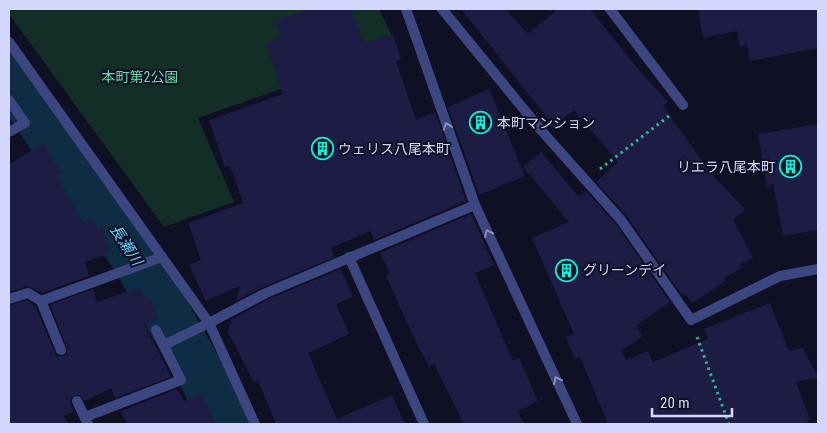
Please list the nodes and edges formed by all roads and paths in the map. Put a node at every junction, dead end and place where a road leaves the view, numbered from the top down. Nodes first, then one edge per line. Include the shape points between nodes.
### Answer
1 (406, 9) edge
2 (442, 9) edge
3 (610, 9) edge
4 (9, 42) edge
5 (9, 100) edge
6 (683, 105) joint
7 (9, 132) edge
8 (586, 180) junction
9 (475, 205) junction
10 (350, 257) junction
11 (157, 258) junction
12 (818, 269) edge
13 (9, 299) edge
14 (41, 301) junction
15 (691, 320) junction
16 (205, 324) junction
17 (156, 330) dead end
18 (164, 345) junction
19 (61, 350) dead end
20 (77, 401) dead end
21 (86, 421) edge
22 (255, 424) edge
23 (424, 424) edge
24 (577, 424) edge
25 (729, 424) edge

9 -> 1 street
2 - 8 street via 540,130
3 - 6 street
4 - 11 street
5 - 7 street via 26,123
6 - 8 path
8 - 15 street via 621,220
9 - 10 street
24 -> 9 street
10 - 16 street via 266,293
10 - 23 street
11 - 14 street
11 - 16 street
12 - 15 street via 780,276
13 - 14 street via 28,293
14 - 19 street
15 - 25 path
16 - 18 street
16 - 22 street
17 - 18 street
18 - 21 street via 181,380
20 - 21 street

